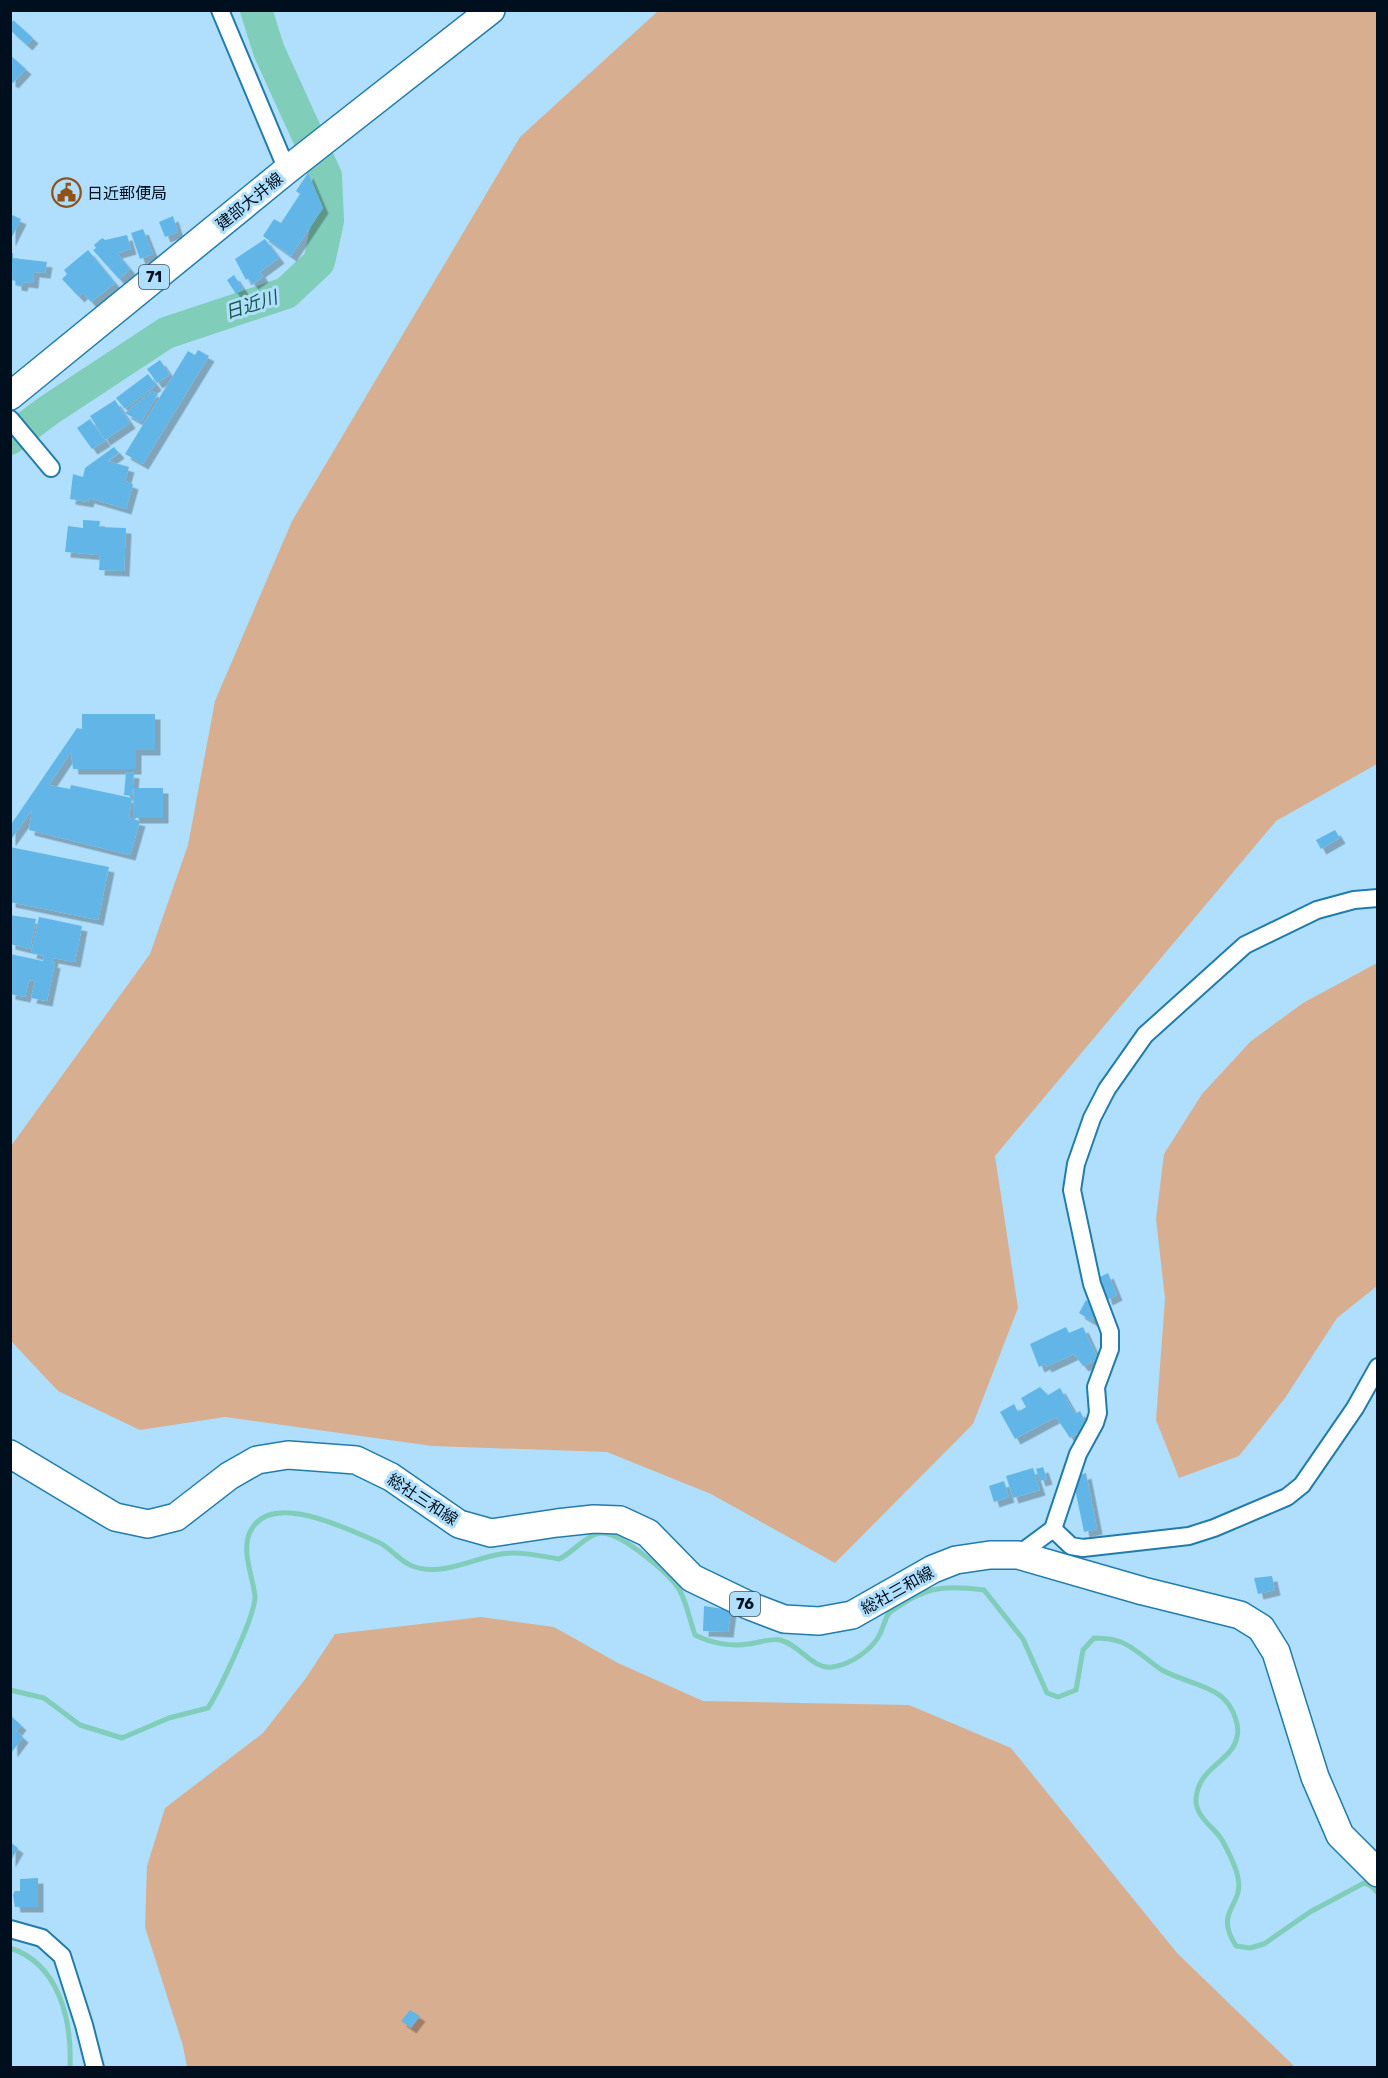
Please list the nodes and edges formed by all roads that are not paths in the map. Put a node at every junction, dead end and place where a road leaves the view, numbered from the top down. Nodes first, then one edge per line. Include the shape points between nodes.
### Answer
1 (220, 10) edge
2 (491, 10) edge
3 (293, 165) junction
4 (10, 396) edge
5 (10, 419) edge
6 (51, 468) dead end
7 (1377, 898) edge
8 (1377, 1367) edge
9 (10, 1454) edge
10 (1053, 1529) junction
11 (1018, 1555) junction
12 (1377, 1873) edge
13 (10, 1929) edge
14 (95, 2067) edge

1 - 3 street
2 - 3 main road, 建部大井線 / 71
3 - 4 main road, 建部大井線 / 71
5 - 6 street
7 - 10 street via 1317,910 1245,945 1145,1035 1097,1108 1076,1164 1072,1190 1092,1284 1110,1332 1110,1348 1096,1388 1095,1423 1078,1454
8 - 10 street via 1355,1408 1302,1485 1287,1497 1189,1536 1083,1548 1071,1546
9 - 11 main road, 総社三和線 / 76 via 116,1517 148,1524 176,1517 229,1476 257,1461 288,1455 356,1461 391,1477 459,1524 491,1533 557,1522 620,1520 648,1533 692,1578 784,1619 819,1621 852,1615 956,1560
10 - 11 street
11 - 12 main road, 総社三和線 / 76 via 1143,1592 1240,1615 1261,1628 1276,1652 1326,1809 1340,1835
13 - 14 street via 42,1938 62,1956

